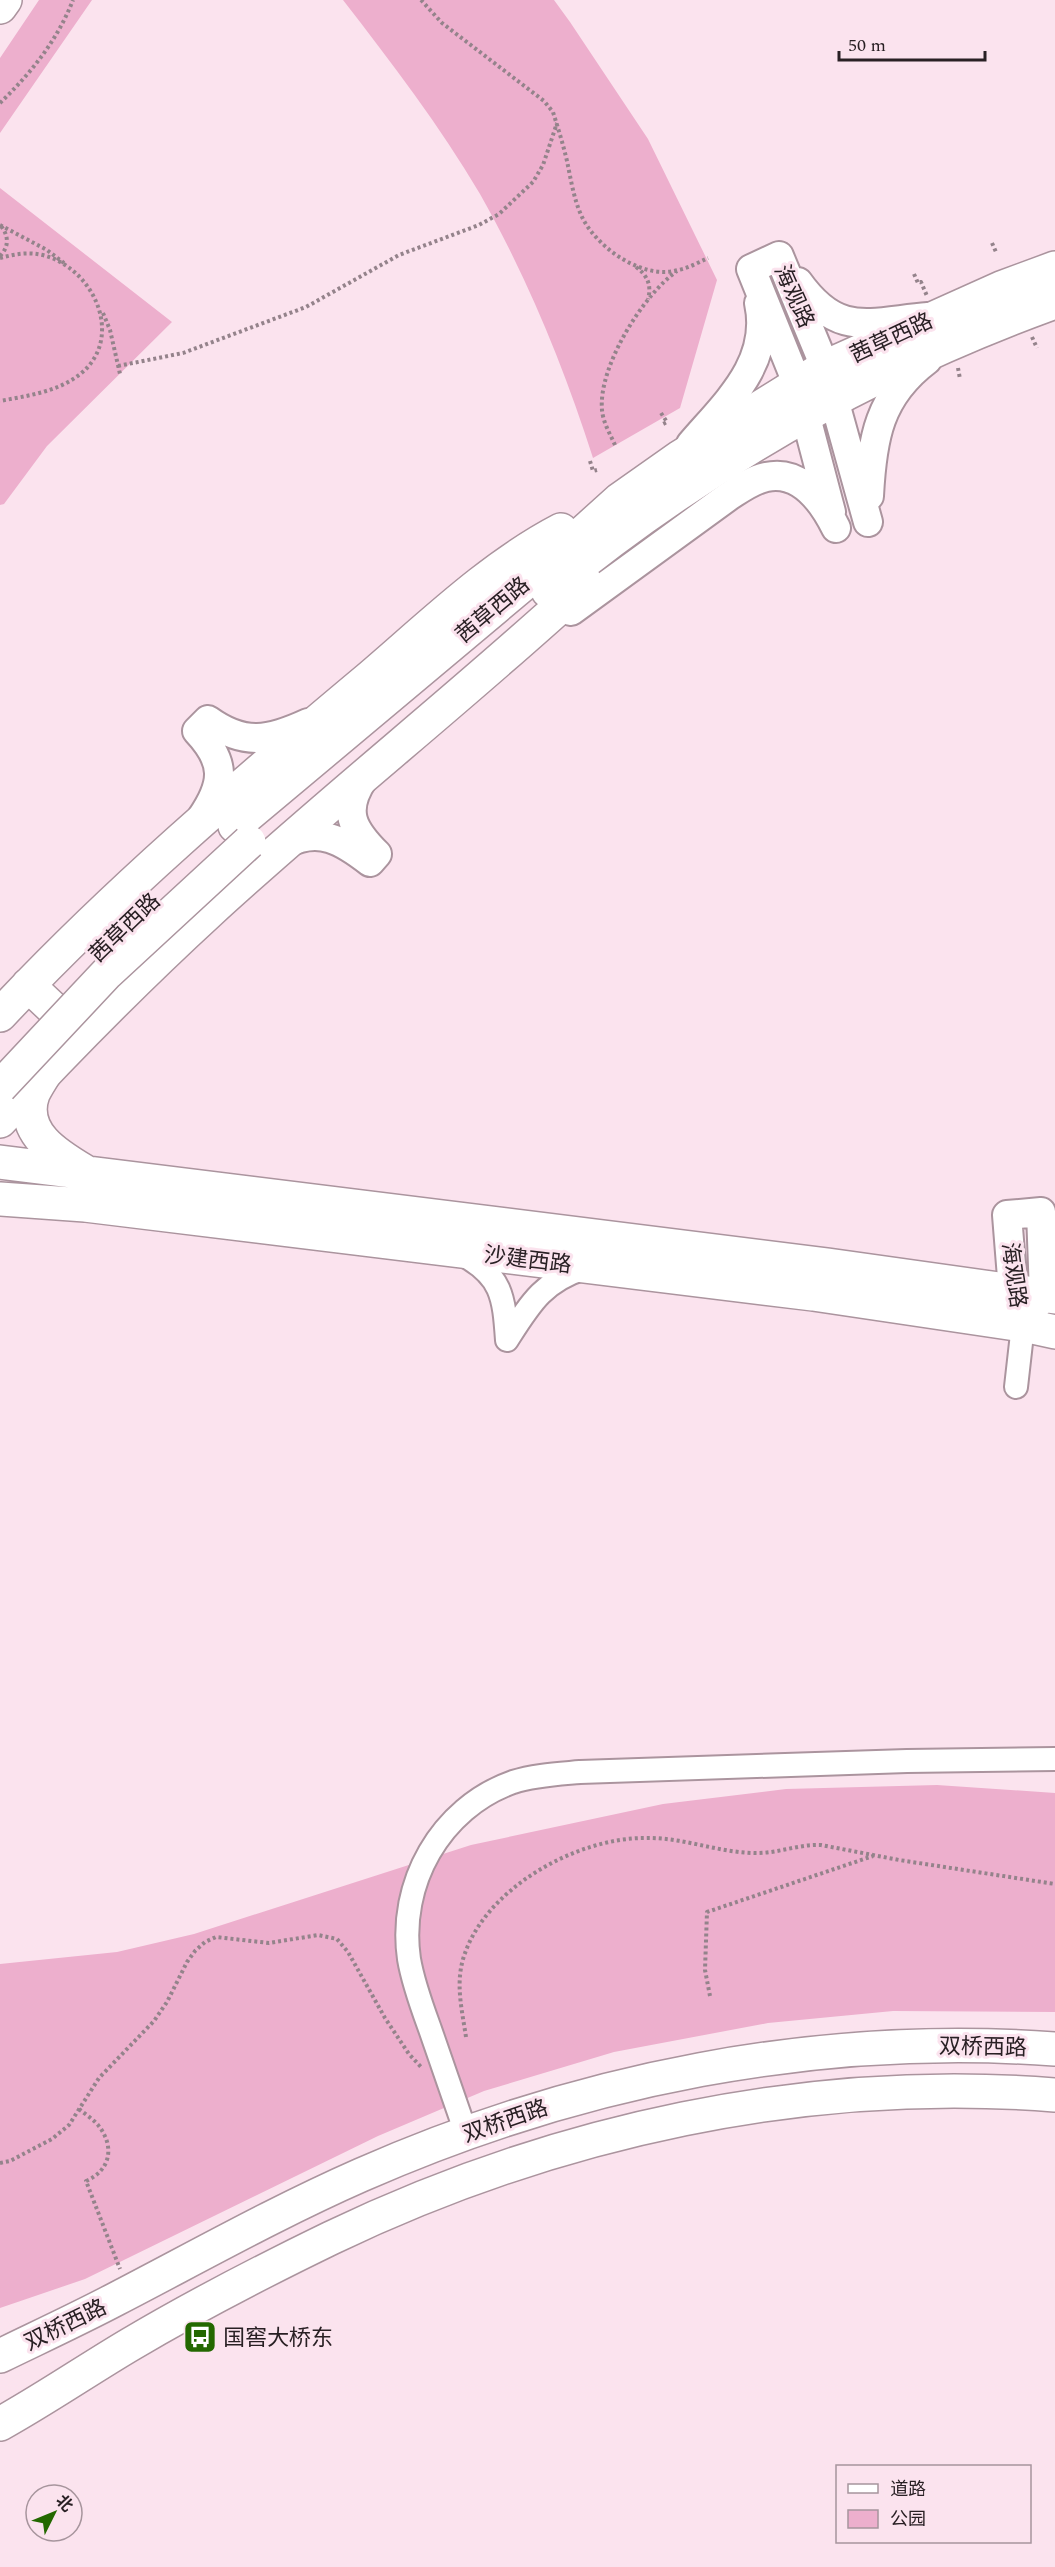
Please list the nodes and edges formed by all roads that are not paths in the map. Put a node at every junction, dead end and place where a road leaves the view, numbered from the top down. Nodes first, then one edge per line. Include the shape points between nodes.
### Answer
1 (5, 0) edge
2 (0, 7) edge
3 (779, 256) junction
4 (1055, 268) edge
5 (751, 269) junction
6 (1055, 302) edge
7 (941, 330) junction
8 (825, 367) junction
9 (797, 383) junction
10 (834, 398) junction
11 (806, 414) junction
12 (680, 457) junction
13 (681, 493) junction
14 (619, 500) junction
15 (868, 522) junction
16 (836, 528) junction
17 (482, 677) junction
18 (323, 716) junction
19 (363, 779) junction
20 (199, 821) junction
21 (242, 834) junction
22 (286, 843) junction
23 (28, 986) junction
24 (0, 1015) edge
25 (81, 1035) junction
26 (0, 1055) edge
27 (45, 1073) junction
28 (0, 1087) edge
29 (0, 1121) edge
30 (0, 1162) edge
31 (91, 1176) junction
32 (0, 1199) edge
33 (451, 1250) junction
34 (589, 1267) junction
35 (1037, 1294) edge
36 (1023, 1325) junction
37 (1055, 1332) edge
38 (1016, 1387) dead end
39 (1055, 1759) edge
40 (1055, 2049) edge
41 (1055, 2095) edge
42 (466, 2133) junction
43 (132, 2343) junction
44 (0, 2356) edge
45 (0, 2397) edge
46 (0, 2424) edge

1 - 2 main road
3 - 5 street, 海观路
3 - 7 street via 813,303 831,316 855,323
3 - 8 street, 海观路
4 - 7 main road, 茜草西路
5 - 9 street, 海观路
5 - 12 street via 761,328 755,359 735,394
6 - 7 main road, 茜草西路
7 - 8 main road, 茜草西路
7 - 10 main road, 茜草西路
7 - 15 street via 885,408 873,446
8 - 9 main road, 茜草西路
8 - 10 street, 海观路
9 - 11 street, 海观路
9 - 12 main road, 茜草西路
10 - 11 main road, 茜草西路
10 - 15 street, 海观路
11 - 13 main road, 茜草西路
11 - 16 street, 海观路
12 - 14 main road, 茜草西路
13 - 17 main road
13 - 21 main road, 茜草西路 via 575,569
14 - 18 main road via 507,564
14 - 21 main road, 茜草西路
15 - 16 street
16 - 17 street via 825,506 797,482 782,476 752,482 658,546
17 - 19 main road
18 - 20 main road
18 - 20 street via 259,739 232,735 208,720 197,731 214,751 220,778 218,789
19 - 22 main road
19 - 22 street via 351,810 359,834 377,854 370,861 328,836 297,838
20 - 23 main road
21 - 26 main road, 茜草西路 via 91,958
21 - 28 main road, 茜草西路, bridge
22 - 25 main road
23 - 24 main road
23 - 25 main road
25 - 27 main road
27 - 29 main road
27 - 31 main road via 33,1095 34,1131 52,1150
30 - 31 main road, 沙建西路
31 - 35 main road, 沙建西路
32 - 33 main road, 沙建西路 via 86,1205
33 - 34 main road, 沙建西路
33 - 34 street via 490,1274 500,1290 505,1303 507,1340 545,1287
34 - 36 main road, 沙建西路
35 - 36 street, 海观路
36 - 37 main road, 沙建西路
36 - 38 street
39 - 42 street via 580,1772 513,1782 480,1797 455,1817 437,1839 410,1896 406,1926 416,1990
40 - 42 main road, 双桥西路 via 986,2045 878,2047 750,2061 627,2084
41 - 43 main road, 双桥西路 via 948,2091 817,2099 698,2116 579,2144 489,2172 378,2217 287,2260
42 - 44 main road, 双桥西路 via 312,2198
43 - 45 main road
43 - 46 main road

